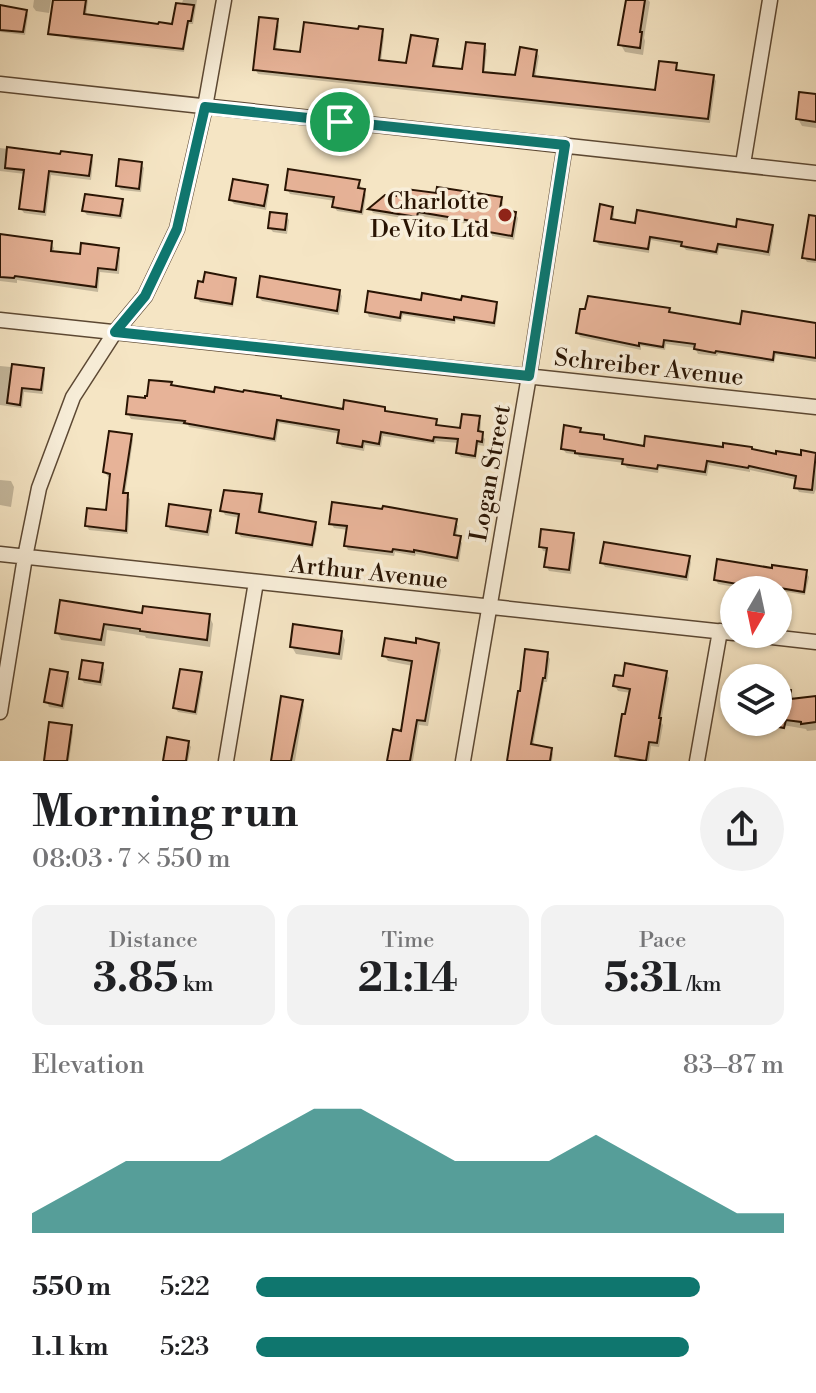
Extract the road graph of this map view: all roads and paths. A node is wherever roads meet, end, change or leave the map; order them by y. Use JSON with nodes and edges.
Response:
{"nodes":[{"id":1,"x":224,"y":0,"type":"edge"},
{"id":2,"x":770,"y":0,"type":"edge"},
{"id":3,"x":0,"y":84,"type":"edge"},
{"id":4,"x":205,"y":107,"type":"junction"},
{"id":5,"x":565,"y":145,"type":"junction"},
{"id":6,"x":743,"y":164,"type":"junction"},
{"id":7,"x":816,"y":173,"type":"edge"},
{"id":8,"x":0,"y":320,"type":"edge"},
{"id":9,"x":115,"y":332,"type":"junction"},
{"id":10,"x":529,"y":376,"type":"junction"},
{"id":11,"x":816,"y":407,"type":"edge"},
{"id":12,"x":0,"y":554,"type":"edge"},
{"id":13,"x":25,"y":557,"type":"junction"},
{"id":14,"x":256,"y":582,"type":"junction"},
{"id":15,"x":489,"y":607,"type":"junction"},
{"id":16,"x":720,"y":631,"type":"edge"},
{"id":17,"x":792,"y":639,"type":"edge"},
{"id":18,"x":816,"y":642,"type":"edge"},
{"id":19,"x":723,"y":648,"type":"edge"},
{"id":20,"x":0,"y":712,"type":"edge"},
{"id":21,"x":226,"y":761,"type":"edge"},
{"id":22,"x":463,"y":761,"type":"edge"},
{"id":23,"x":697,"y":761,"type":"edge"}],
"edges":[{"from":1,"to":4,"type":"street"},
{"from":2,"to":6,"type":"street"},
{"from":3,"to":4,"type":"street"},
{"from":4,"to":5,"type":"street"},
{"from":4,"to":9,"type":"street"},
{"from":5,"to":6,"type":"street"},
{"from":5,"to":10,"type":"street","name":"Logan Street"},
{"from":6,"to":7,"type":"street"},
{"from":8,"to":9,"type":"street","name":"Schreiber Avenue"},
{"from":9,"to":10,"type":"street","name":"Schreiber Avenue"},
{"from":9,"to":13,"type":"street"},
{"from":10,"to":11,"type":"street","name":"Schreiber Avenue"},
{"from":10,"to":15,"type":"street","name":"Logan Street"},
{"from":12,"to":13,"type":"street","name":"Arthur Avenue"},
{"from":13,"to":14,"type":"street","name":"Arthur Avenue"},
{"from":13,"to":20,"type":"street"},
{"from":14,"to":15,"type":"street","name":"Arthur Avenue"},
{"from":14,"to":21,"type":"street"},
{"from":15,"to":16,"type":"street","name":"Arthur Avenue"},
{"from":15,"to":22,"type":"street","name":"Logan Street"},
{"from":17,"to":18,"type":"street"},
{"from":19,"to":23,"type":"street"}]}
